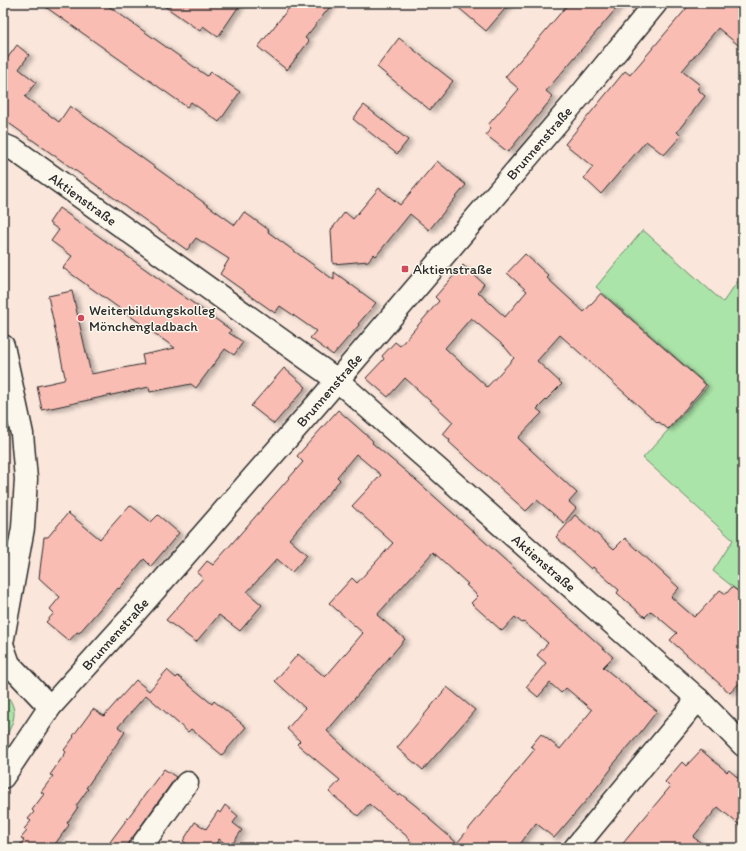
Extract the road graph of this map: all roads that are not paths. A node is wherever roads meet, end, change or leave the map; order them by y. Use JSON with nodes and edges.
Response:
{"nodes":[{"id":1,"x":656,"y":3,"type":"edge"},
{"id":2,"x":3,"y":145,"type":"edge"},
{"id":3,"x":3,"y":346,"type":"edge"},
{"id":4,"x":337,"y":380,"type":"junction"},
{"id":5,"x":3,"y":638,"type":"edge"},
{"id":6,"x":3,"y":647,"type":"edge"},
{"id":7,"x":698,"y":699,"type":"junction"},
{"id":8,"x":50,"y":707,"type":"junction"},
{"id":9,"x":743,"y":745,"type":"edge"},
{"id":10,"x":3,"y":777,"type":"edge"},
{"id":11,"x":186,"y":783,"type":"dead end"},
{"id":12,"x":140,"y":848,"type":"edge"},
{"id":13,"x":575,"y":848,"type":"edge"}],
"edges":[{"from":1,"to":4,"type":"street","name":"Brunnenstraße"},
{"from":2,"to":4,"type":"street","name":"Aktienstraße"},
{"from":3,"to":5,"type":"street"},
{"from":4,"to":7,"type":"street","name":"Aktienstraße"},
{"from":4,"to":8,"type":"street","name":"Brunnenstraße"},
{"from":6,"to":8,"type":"street"},
{"from":7,"to":9,"type":"street","name":"Aktienstraße"},
{"from":7,"to":13,"type":"street"},
{"from":8,"to":10,"type":"street","name":"Brunnenstraße"},
{"from":11,"to":12,"type":"street"}]}
